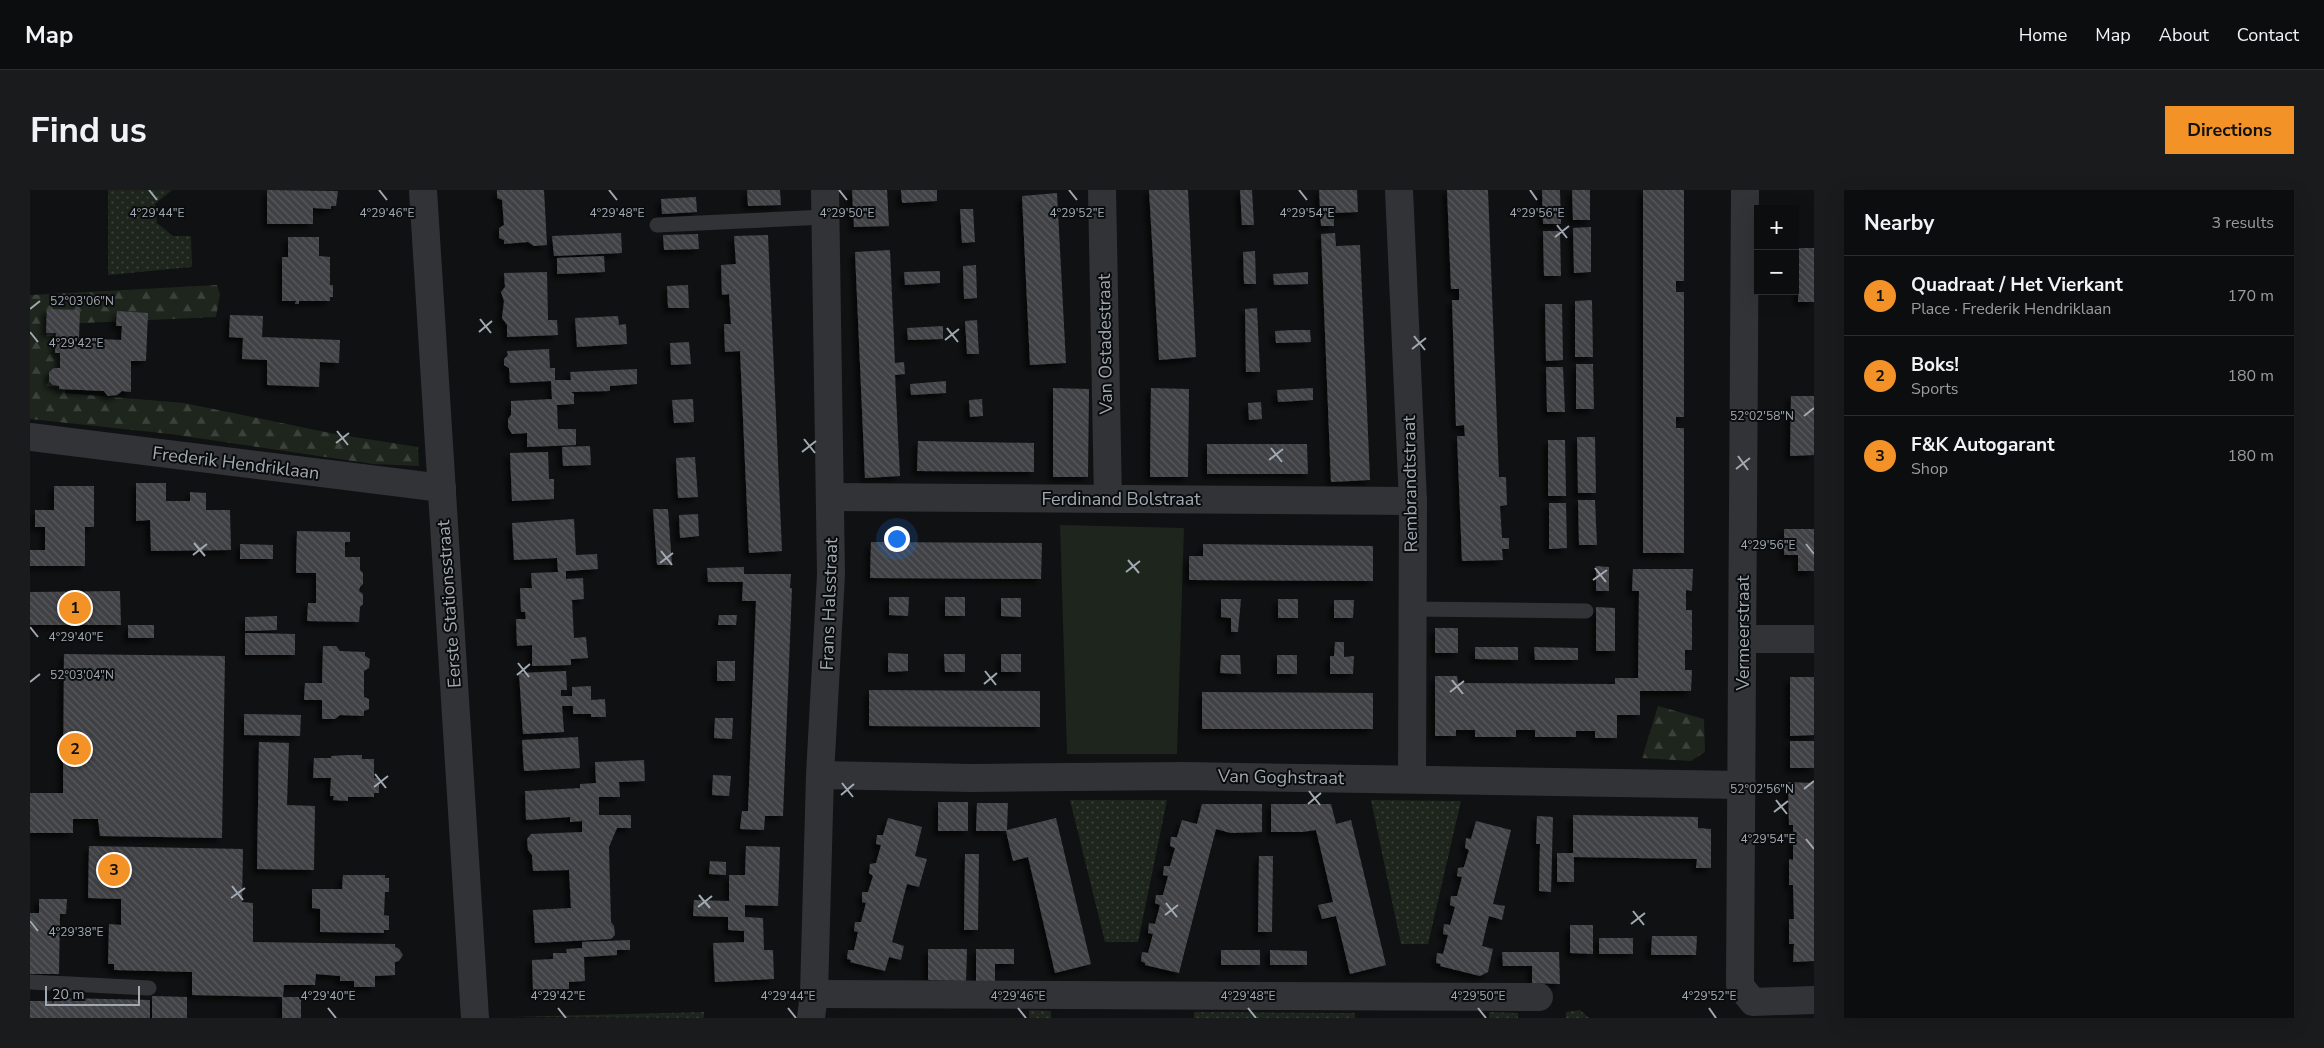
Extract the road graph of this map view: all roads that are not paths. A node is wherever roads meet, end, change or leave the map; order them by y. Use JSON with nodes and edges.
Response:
{"nodes":[{"id":1,"x":423,"y":190,"type":"edge"},
{"id":2,"x":1102,"y":190,"type":"edge"},
{"id":3,"x":1399,"y":190,"type":"edge"},
{"id":4,"x":1745,"y":190,"type":"edge"},
{"id":5,"x":825,"y":203,"type":"edge"},
{"id":6,"x":657,"y":225,"type":"dead end"},
{"id":7,"x":30,"y":437,"type":"edge"},
{"id":8,"x":442,"y":488,"type":"junction"},
{"id":9,"x":830,"y":497,"type":"junction"},
{"id":10,"x":1108,"y":499,"type":"junction"},
{"id":11,"x":1412,"y":501,"type":"junction"},
{"id":12,"x":1412,"y":609,"type":"junction"},
{"id":13,"x":1586,"y":611,"type":"dead end"},
{"id":14,"x":1743,"y":639,"type":"junction"},
{"id":15,"x":1814,"y":639,"type":"edge"},
{"id":16,"x":820,"y":775,"type":"junction"},
{"id":17,"x":1412,"y":779,"type":"junction"},
{"id":18,"x":1742,"y":785,"type":"junction"},
{"id":19,"x":30,"y":982,"type":"edge"},
{"id":20,"x":149,"y":988,"type":"dead end"},
{"id":21,"x":1539,"y":997,"type":"dead end"},
{"id":22,"x":1814,"y":1000,"type":"edge"},
{"id":23,"x":812,"y":1006,"type":"edge"},
{"id":24,"x":475,"y":1018,"type":"edge"}],
"edges":[{"from":1,"to":8,"type":"street","name":"Eerste Stationsstraat"},
{"from":2,"to":10,"type":"street","name":"Van Ostadestraat"},
{"from":3,"to":11,"type":"street","name":"Rembrandtstraat"},
{"from":4,"to":14,"type":"street","name":"Vermeerstraat"},
{"from":5,"to":6,"type":"lane"},
{"from":5,"to":9,"type":"street","name":"Frans Halsstraat"},
{"from":7,"to":8,"type":"street","name":"Frederik Hendriklaan"},
{"from":8,"to":24,"type":"street","name":"Eerste Stationsstraat"},
{"from":9,"to":10,"type":"street","name":"Ferdinand Bolstraat"},
{"from":9,"to":16,"type":"street","name":"Frans Halsstraat"},
{"from":10,"to":11,"type":"street","name":"Ferdinand Bolstraat"},
{"from":11,"to":12,"type":"street","name":"Rembrandtstraat"},
{"from":12,"to":13,"type":"lane"},
{"from":12,"to":17,"type":"street","name":"Rembrandtstraat"},
{"from":14,"to":15,"type":"street"},
{"from":14,"to":18,"type":"street","name":"Vermeerstraat"},
{"from":16,"to":17,"type":"street","name":"Van Goghstraat"},
{"from":16,"to":23,"type":"street","name":"Frans Halsstraat"},
{"from":17,"to":18,"type":"street","name":"Van Goghstraat"},
{"from":18,"to":22,"type":"street","name":"Vermeerstraat"},
{"from":19,"to":20,"type":"lane"},
{"from":21,"to":23,"type":"street"}]}
